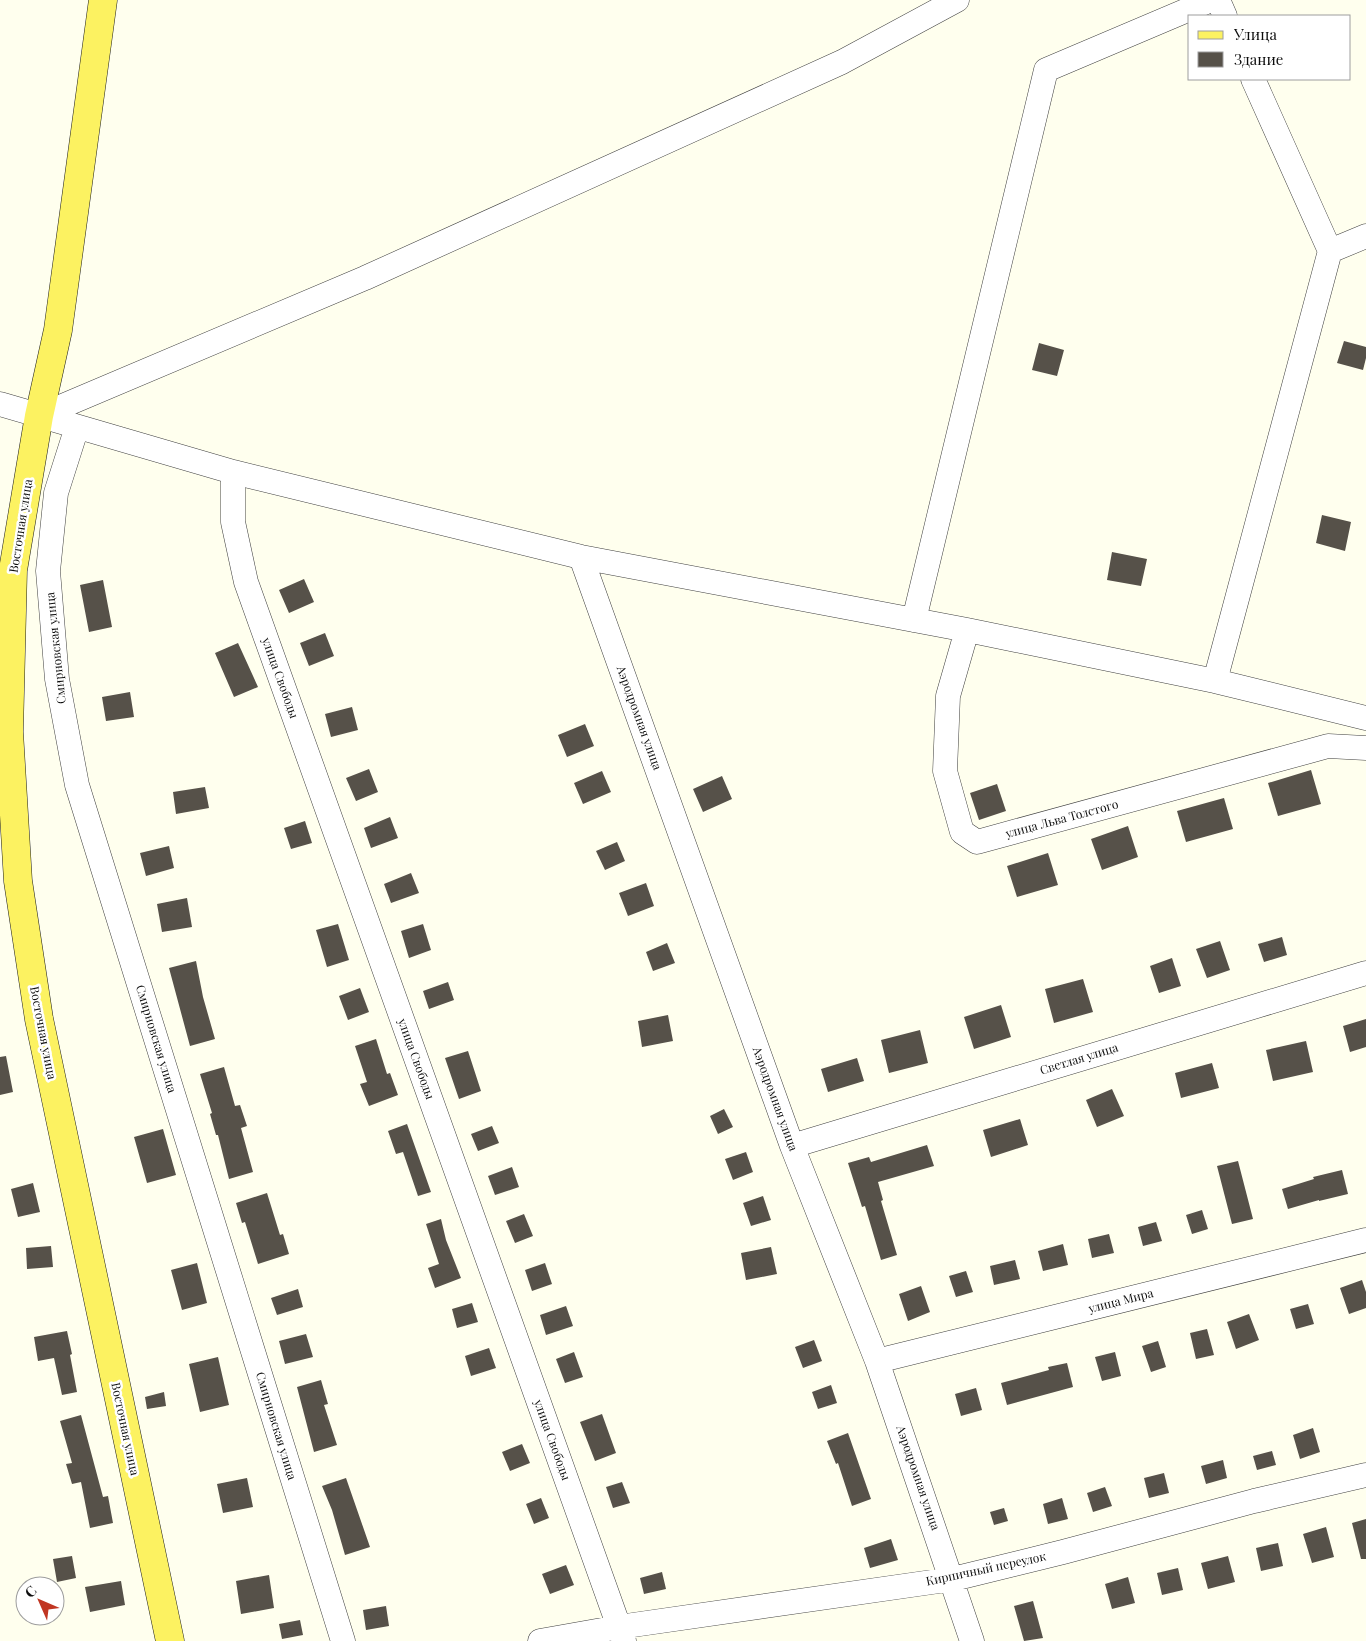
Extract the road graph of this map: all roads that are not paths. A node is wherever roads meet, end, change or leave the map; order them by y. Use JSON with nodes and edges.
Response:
{"nodes":[{"id":1,"x":103,"y":0,"type":"edge"},
{"id":2,"x":957,"y":0,"type":"edge"},
{"id":3,"x":1211,"y":0,"type":"edge"},
{"id":4,"x":1218,"y":0,"type":"edge"},
{"id":5,"x":1226,"y":15,"type":"edge"},
{"id":6,"x":1253,"y":80,"type":"edge"},
{"id":7,"x":1366,"y":236,"type":"edge"},
{"id":8,"x":1330,"y":251,"type":"junction"},
{"id":9,"x":0,"y":404,"type":"edge"},
{"id":10,"x":39,"y":416,"type":"junction"},
{"id":11,"x":77,"y":427,"type":"junction"},
{"id":12,"x":234,"y":472,"type":"junction"},
{"id":13,"x":581,"y":557,"type":"junction"},
{"id":14,"x":6,"y":570,"type":"edge"},
{"id":15,"x":914,"y":620,"type":"junction"},
{"id":16,"x":966,"y":630,"type":"junction"},
{"id":17,"x":1215,"y":681,"type":"junction"},
{"id":18,"x":1366,"y":718,"type":"edge"},
{"id":19,"x":1366,"y":748,"type":"edge"},
{"id":20,"x":1366,"y":973,"type":"edge"},
{"id":21,"x":792,"y":1146,"type":"junction"},
{"id":22,"x":1366,"y":1240,"type":"edge"},
{"id":23,"x":877,"y":1361,"type":"junction"},
{"id":24,"x":1366,"y":1475,"type":"edge"},
{"id":25,"x":952,"y":1579,"type":"junction"},
{"id":26,"x":621,"y":1634,"type":"edge"},
{"id":27,"x":170,"y":1641,"type":"edge"},
{"id":28,"x":343,"y":1641,"type":"edge"},
{"id":29,"x":540,"y":1641,"type":"edge"},
{"id":30,"x":972,"y":1641,"type":"edge"}],
"edges":[{"from":1,"to":10,"type":"main road","name":"Восточная улица"},
{"from":2,"to":10,"type":"street"},
{"from":3,"to":15,"type":"street"},
{"from":4,"to":5,"type":"street"},
{"from":6,"to":8,"type":"street"},
{"from":7,"to":8,"type":"street"},
{"from":8,"to":17,"type":"street"},
{"from":9,"to":10,"type":"street"},
{"from":10,"to":11,"type":"street"},
{"from":10,"to":14,"type":"main road","name":"Восточная улица"},
{"from":11,"to":12,"type":"street"},
{"from":11,"to":28,"type":"street","name":"Смирновская улица"},
{"from":12,"to":13,"type":"street"},
{"from":12,"to":26,"type":"street","name":"улица Свободы"},
{"from":13,"to":15,"type":"street"},
{"from":13,"to":21,"type":"street","name":"Аэродромная улица"},
{"from":14,"to":27,"type":"main road","name":"Восточная улица"},
{"from":15,"to":16,"type":"street"},
{"from":16,"to":17,"type":"street"},
{"from":16,"to":19,"type":"street","name":"улица Льва Толстого"},
{"from":17,"to":18,"type":"street"},
{"from":20,"to":21,"type":"street","name":"Светлая улица"},
{"from":21,"to":23,"type":"street","name":"Аэродромная улица"},
{"from":22,"to":23,"type":"street","name":"улица Мира"},
{"from":23,"to":25,"type":"street","name":"Аэродромная улица"},
{"from":24,"to":25,"type":"street","name":"Кирпичный переулок"},
{"from":25,"to":26,"type":"street","name":"Кирпичный переулок"},
{"from":25,"to":30,"type":"street","name":"Аэродромная улица"},
{"from":26,"to":29,"type":"street","name":"Кирпичный переулок"}]}
